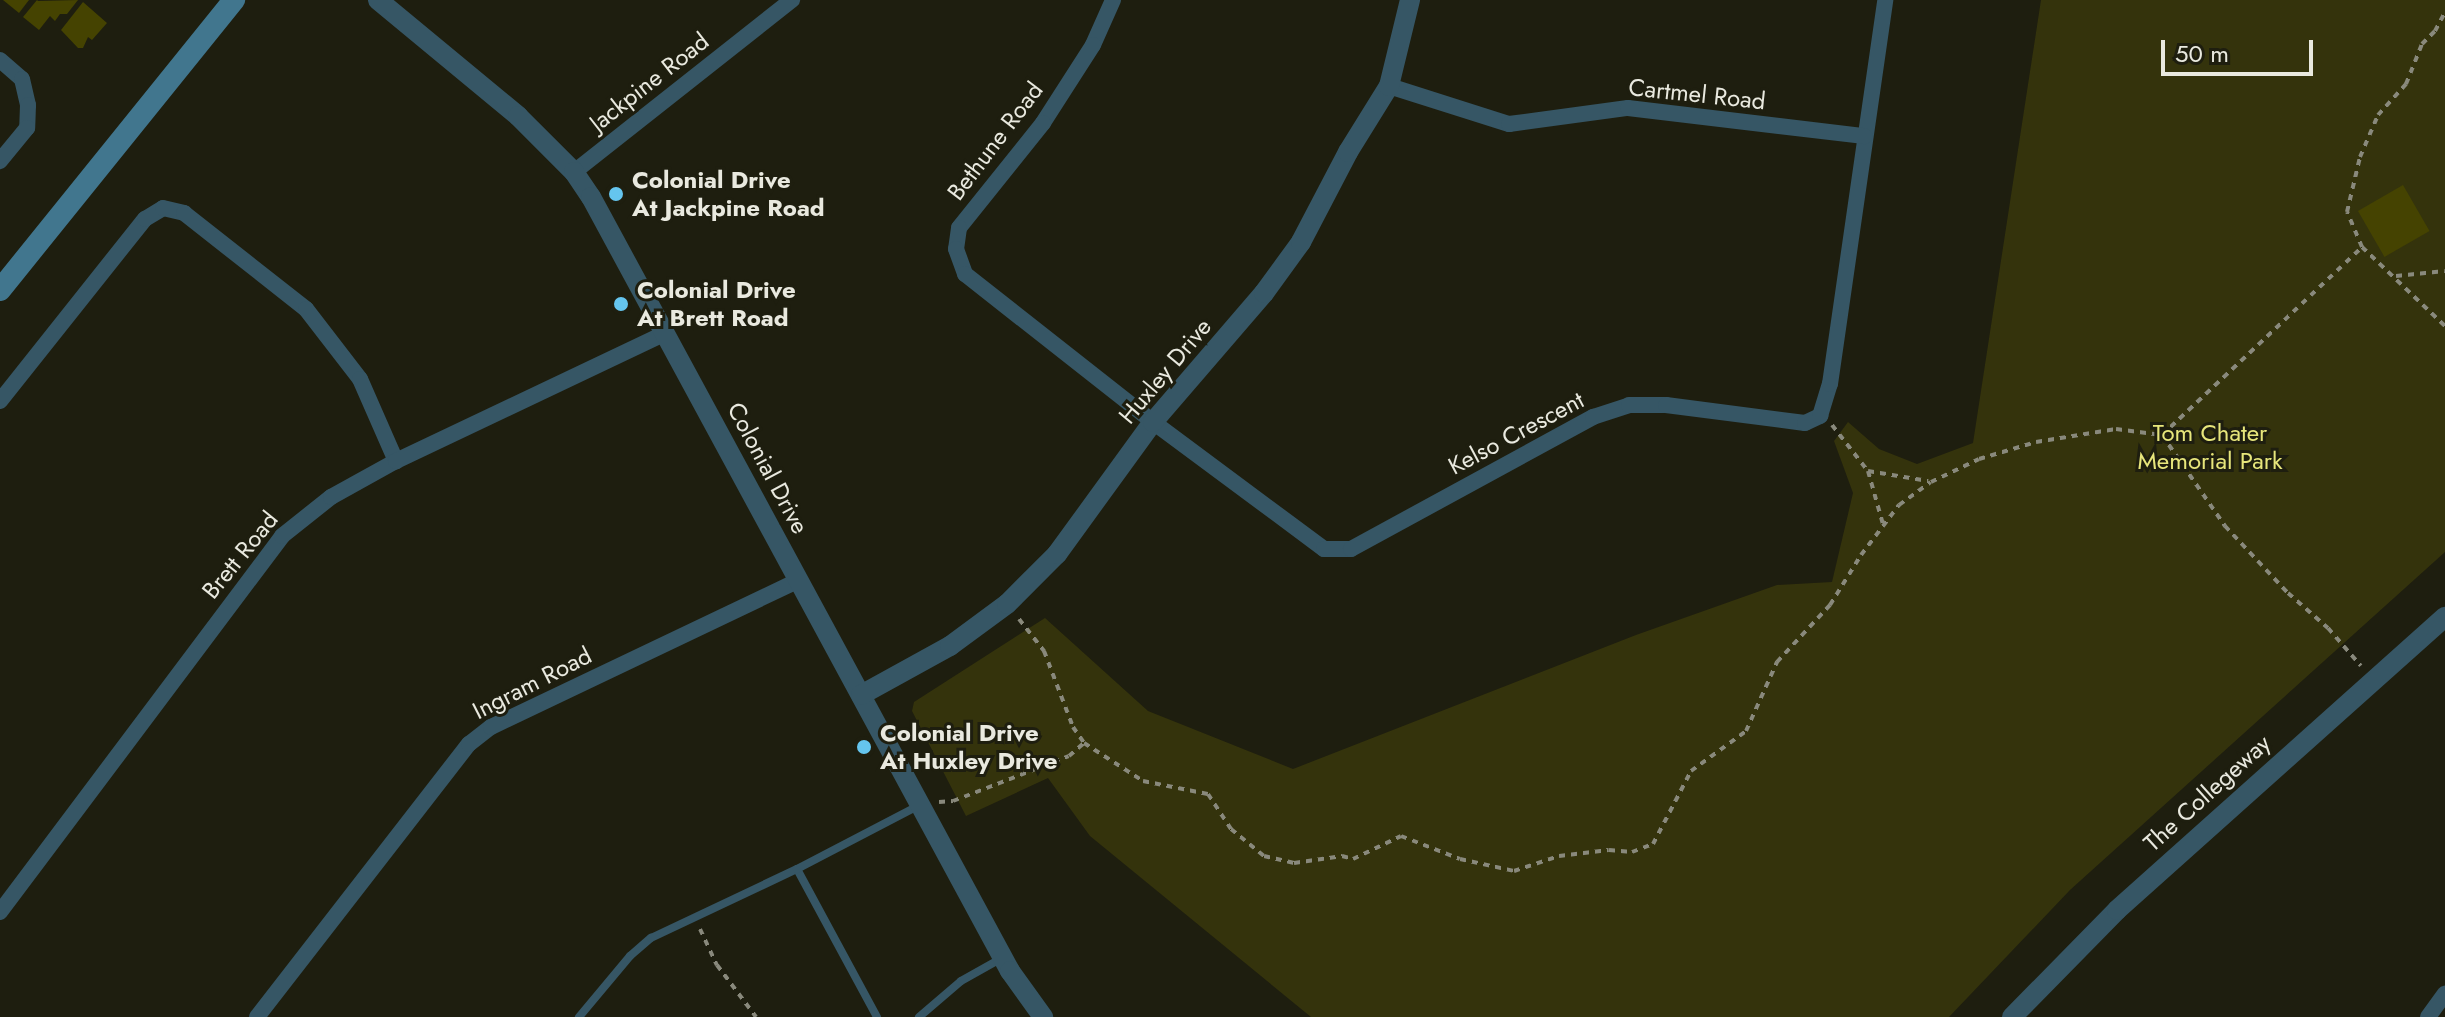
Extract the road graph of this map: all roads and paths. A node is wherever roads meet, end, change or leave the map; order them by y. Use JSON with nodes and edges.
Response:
{"nodes":[{"id":1,"x":234,"y":0,"type":"edge"},
{"id":2,"x":378,"y":0,"type":"edge"},
{"id":3,"x":792,"y":0,"type":"edge"},
{"id":4,"x":1113,"y":0,"type":"edge"},
{"id":5,"x":1410,"y":0,"type":"edge"},
{"id":6,"x":1885,"y":0,"type":"edge"},
{"id":7,"x":2445,"y":12,"type":"edge"},
{"id":8,"x":0,"y":60,"type":"edge"},
{"id":9,"x":1389,"y":86,"type":"junction"},
{"id":10,"x":1864,"y":136,"type":"junction"},
{"id":11,"x":0,"y":161,"type":"edge"},
{"id":12,"x":574,"y":172,"type":"junction"},
{"id":13,"x":2362,"y":247,"type":"junction"},
{"id":14,"x":2445,"y":271,"type":"edge"},
{"id":15,"x":2395,"y":276,"type":"junction"},
{"id":16,"x":0,"y":290,"type":"edge"},
{"id":17,"x":2445,"y":326,"type":"edge"},
{"id":18,"x":666,"y":333,"type":"junction"},
{"id":19,"x":0,"y":401,"type":"edge"},
{"id":20,"x":1820,"y":416,"type":"junction"},
{"id":21,"x":1153,"y":422,"type":"junction"},
{"id":22,"x":2162,"y":435,"type":"junction"},
{"id":23,"x":396,"y":461,"type":"junction"},
{"id":24,"x":1868,"y":471,"type":"junction"},
{"id":25,"x":1931,"y":482,"type":"junction"},
{"id":26,"x":1884,"y":528,"type":"junction"},
{"id":27,"x":799,"y":580,"type":"junction"},
{"id":28,"x":1007,"y":604,"type":"junction"},
{"id":29,"x":2445,"y":617,"type":"edge"},
{"id":30,"x":2372,"y":679,"type":"junction"},
{"id":31,"x":861,"y":695,"type":"junction"},
{"id":32,"x":1084,"y":743,"type":"junction"},
{"id":33,"x":920,"y":805,"type":"junction"},
{"id":34,"x":797,"y":869,"type":"junction"},
{"id":35,"x":0,"y":912,"type":"edge"},
{"id":36,"x":694,"y":916,"type":"junction"},
{"id":37,"x":1002,"y":957,"type":"junction"},
{"id":38,"x":2445,"y":994,"type":"edge"},
{"id":39,"x":257,"y":1017,"type":"edge"},
{"id":40,"x":579,"y":1017,"type":"edge"},
{"id":41,"x":756,"y":1017,"type":"edge"},
{"id":42,"x":877,"y":1017,"type":"edge"},
{"id":43,"x":919,"y":1017,"type":"edge"},
{"id":44,"x":1043,"y":1017,"type":"edge"},
{"id":45,"x":2012,"y":1017,"type":"edge"},
{"id":46,"x":2428,"y":1017,"type":"edge"}],
"edges":[{"from":1,"to":16,"type":"main road"},
{"from":2,"to":12,"type":"street","name":"Colonial Drive"},
{"from":3,"to":12,"type":"street","name":"Jackpine Road"},
{"from":4,"to":21,"type":"street","name":"Bethune Road"},
{"from":5,"to":9,"type":"street","name":"Huxley Drive"},
{"from":6,"to":10,"type":"street"},
{"from":7,"to":13,"type":"path"},
{"from":8,"to":11,"type":"street"},
{"from":9,"to":10,"type":"street","name":"Cartmel Road"},
{"from":9,"to":21,"type":"street","name":"Huxley Drive"},
{"from":10,"to":20,"type":"street"},
{"from":12,"to":18,"type":"street","name":"Colonial Drive"},
{"from":13,"to":15,"type":"path"},
{"from":13,"to":22,"type":"path"},
{"from":14,"to":15,"type":"path"},
{"from":15,"to":17,"type":"path"},
{"from":18,"to":23,"type":"street","name":"Brett Road"},
{"from":18,"to":27,"type":"street","name":"Colonial Drive"},
{"from":19,"to":23,"type":"street"},
{"from":20,"to":21,"type":"street","name":"Kelso Crescent"},
{"from":20,"to":24,"type":"path"},
{"from":21,"to":28,"type":"street","name":"Huxley Drive"},
{"from":22,"to":25,"type":"path"},
{"from":22,"to":30,"type":"path"},
{"from":23,"to":35,"type":"street","name":"Brett Road"},
{"from":24,"to":25,"type":"path"},
{"from":24,"to":26,"type":"path"},
{"from":25,"to":26,"type":"path"},
{"from":26,"to":32,"type":"path"},
{"from":27,"to":31,"type":"street","name":"Colonial Drive"},
{"from":27,"to":39,"type":"street","name":"Ingram Road"},
{"from":28,"to":31,"type":"street","name":"Huxley Drive"},
{"from":28,"to":32,"type":"path"},
{"from":29,"to":30,"type":"street","name":"The Collegeway"},
{"from":30,"to":45,"type":"street","name":"The Collegeway"},
{"from":31,"to":33,"type":"street","name":"Colonial Drive"},
{"from":32,"to":33,"type":"path"},
{"from":33,"to":34,"type":"lane"},
{"from":33,"to":37,"type":"street","name":"Colonial Drive"},
{"from":34,"to":36,"type":"lane"},
{"from":34,"to":42,"type":"lane"},
{"from":36,"to":40,"type":"lane"},
{"from":36,"to":41,"type":"path"},
{"from":37,"to":43,"type":"lane"},
{"from":37,"to":44,"type":"street","name":"Colonial Drive"},
{"from":38,"to":46,"type":"street"}]}
